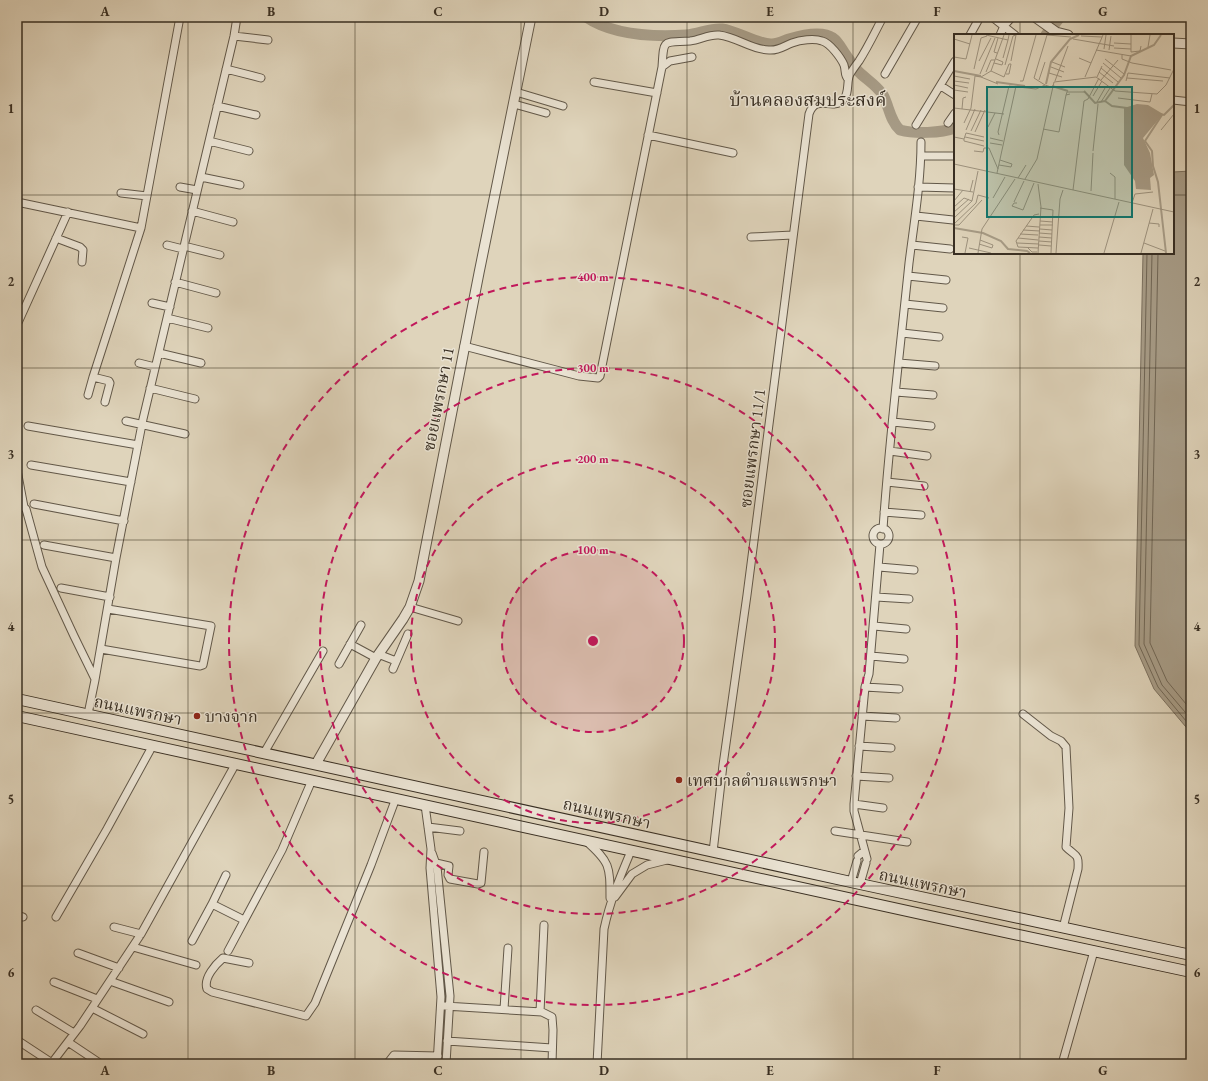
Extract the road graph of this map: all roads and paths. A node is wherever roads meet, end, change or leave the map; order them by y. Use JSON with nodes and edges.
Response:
{"nodes":[{"id":1,"x":180,"y":17,"type":"edge"},
{"id":2,"x":237,"y":17,"type":"edge"},
{"id":3,"x":532,"y":17,"type":"edge"},
{"id":4,"x":883,"y":17,"type":"edge"},
{"id":5,"x":918,"y":17,"type":"edge"},
{"id":6,"x":980,"y":17,"type":"edge"},
{"id":7,"x":992,"y":17,"type":"edge"},
{"id":8,"x":1012,"y":17,"type":"edge"},
{"id":9,"x":1039,"y":20,"type":"edge"},
{"id":10,"x":1004,"y":26,"type":"junction"},
{"id":11,"x":971,"y":34,"type":"edge"},
{"id":12,"x":1000,"y":34,"type":"edge"},
{"id":13,"x":1014,"y":34,"type":"edge"},
{"id":14,"x":1064,"y":34,"type":"edge"},
{"id":15,"x":234,"y":36,"type":"junction"},
{"id":16,"x":268,"y":40,"type":"dead end"},
{"id":17,"x":1174,"y":43,"type":"edge"},
{"id":18,"x":1191,"y":44,"type":"edge"},
{"id":19,"x":692,"y":57,"type":"dead end"},
{"id":20,"x":954,"y":63,"type":"edge"},
{"id":21,"x":662,"y":67,"type":"junction"},
{"id":22,"x":226,"y":69,"type":"junction"},
{"id":23,"x":885,"y":74,"type":"dead end"},
{"id":24,"x":849,"y":77,"type":"junction"},
{"id":25,"x":261,"y":78,"type":"dead end"},
{"id":26,"x":594,"y":82,"type":"dead end"},
{"id":27,"x":941,"y":86,"type":"junction"},
{"id":28,"x":516,"y":92,"type":"junction"},
{"id":29,"x":657,"y":93,"type":"junction"},
{"id":30,"x":954,"y":94,"type":"edge"},
{"id":31,"x":1174,"y":100,"type":"edge"},
{"id":32,"x":1191,"y":102,"type":"edge"},
{"id":33,"x":514,"y":104,"type":"junction"},
{"id":34,"x":218,"y":106,"type":"junction"},
{"id":35,"x":563,"y":106,"type":"dead end"},
{"id":36,"x":546,"y":112,"type":"dead end"},
{"id":37,"x":954,"y":114,"type":"edge"},
{"id":38,"x":256,"y":115,"type":"dead end"},
{"id":39,"x":948,"y":123,"type":"dead end"},
{"id":40,"x":916,"y":125,"type":"dead end"},
{"id":41,"x":648,"y":135,"type":"junction"},
{"id":42,"x":209,"y":141,"type":"junction"},
{"id":43,"x":921,"y":142,"type":"dead end"},
{"id":44,"x":249,"y":151,"type":"dead end"},
{"id":45,"x":733,"y":153,"type":"dead end"},
{"id":46,"x":921,"y":156,"type":"junction"},
{"id":47,"x":954,"y":156,"type":"edge"},
{"id":48,"x":200,"y":177,"type":"junction"},
{"id":49,"x":240,"y":185,"type":"dead end"},
{"id":50,"x":180,"y":187,"type":"dead end"},
{"id":51,"x":918,"y":187,"type":"junction"},
{"id":52,"x":954,"y":188,"type":"edge"},
{"id":53,"x":197,"y":190,"type":"junction"},
{"id":54,"x":121,"y":192,"type":"dead end"},
{"id":55,"x":147,"y":196,"type":"junction"},
{"id":56,"x":17,"y":202,"type":"edge"},
{"id":57,"x":192,"y":211,"type":"junction"},
{"id":58,"x":68,"y":212,"type":"junction"},
{"id":59,"x":916,"y":216,"type":"junction"},
{"id":60,"x":953,"y":220,"type":"dead end"},
{"id":61,"x":233,"y":222,"type":"dead end"},
{"id":62,"x":141,"y":228,"type":"junction"},
{"id":63,"x":793,"y":235,"type":"junction"},
{"id":64,"x":751,"y":237,"type":"dead end"},
{"id":65,"x":56,"y":238,"type":"junction"},
{"id":66,"x":167,"y":245,"type":"dead end"},
{"id":67,"x":912,"y":245,"type":"junction"},
{"id":68,"x":184,"y":248,"type":"junction"},
{"id":69,"x":950,"y":249,"type":"dead end"},
{"id":70,"x":220,"y":255,"type":"dead end"},
{"id":71,"x":82,"y":262,"type":"dead end"},
{"id":72,"x":908,"y":276,"type":"junction"},
{"id":73,"x":946,"y":280,"type":"dead end"},
{"id":74,"x":176,"y":282,"type":"junction"},
{"id":75,"x":216,"y":293,"type":"dead end"},
{"id":76,"x":152,"y":303,"type":"dead end"},
{"id":77,"x":905,"y":304,"type":"junction"},
{"id":78,"x":170,"y":307,"type":"junction"},
{"id":79,"x":942,"y":308,"type":"dead end"},
{"id":80,"x":167,"y":318,"type":"junction"},
{"id":81,"x":17,"y":325,"type":"edge"},
{"id":82,"x":208,"y":328,"type":"dead end"},
{"id":83,"x":902,"y":332,"type":"junction"},
{"id":84,"x":939,"y":337,"type":"dead end"},
{"id":85,"x":464,"y":346,"type":"junction"},
{"id":86,"x":158,"y":353,"type":"junction"},
{"id":87,"x":139,"y":363,"type":"dead end"},
{"id":88,"x":201,"y":363,"type":"dead end"},
{"id":89,"x":899,"y":363,"type":"junction"},
{"id":90,"x":935,"y":366,"type":"dead end"},
{"id":91,"x":155,"y":367,"type":"junction"},
{"id":92,"x":93,"y":377,"type":"junction"},
{"id":93,"x":150,"y":388,"type":"junction"},
{"id":94,"x":896,"y":392,"type":"junction"},
{"id":95,"x":933,"y":395,"type":"dead end"},
{"id":96,"x":88,"y":396,"type":"dead end"},
{"id":97,"x":195,"y":399,"type":"dead end"},
{"id":98,"x":105,"y":402,"type":"dead end"},
{"id":99,"x":126,"y":421,"type":"dead end"},
{"id":100,"x":893,"y":422,"type":"junction"},
{"id":101,"x":142,"y":424,"type":"junction"},
{"id":102,"x":28,"y":426,"type":"dead end"},
{"id":103,"x":931,"y":426,"type":"dead end"},
{"id":104,"x":185,"y":434,"type":"dead end"},
{"id":105,"x":138,"y":446,"type":"junction"},
{"id":106,"x":890,"y":451,"type":"junction"},
{"id":107,"x":927,"y":456,"type":"dead end"},
{"id":108,"x":31,"y":465,"type":"dead end"},
{"id":109,"x":17,"y":470,"type":"edge"},
{"id":110,"x":131,"y":482,"type":"junction"},
{"id":111,"x":887,"y":482,"type":"junction"},
{"id":112,"x":924,"y":486,"type":"dead end"},
{"id":113,"x":19,"y":492,"type":"edge"},
{"id":114,"x":34,"y":504,"type":"dead end"},
{"id":115,"x":21,"y":507,"type":"edge"},
{"id":116,"x":884,"y":512,"type":"junction"},
{"id":117,"x":921,"y":515,"type":"dead end"},
{"id":118,"x":124,"y":521,"type":"junction"},
{"id":119,"x":883,"y":529,"type":"junction"},
{"id":120,"x":880,"y":544,"type":"junction"},
{"id":121,"x":44,"y":545,"type":"dead end"},
{"id":122,"x":116,"y":558,"type":"junction"},
{"id":123,"x":879,"y":567,"type":"junction"},
{"id":124,"x":914,"y":570,"type":"dead end"},
{"id":125,"x":61,"y":588,"type":"dead end"},
{"id":126,"x":110,"y":597,"type":"junction"},
{"id":127,"x":876,"y":597,"type":"junction"},
{"id":128,"x":909,"y":599,"type":"dead end"},
{"id":129,"x":410,"y":607,"type":"junction"},
{"id":130,"x":108,"y":609,"type":"junction"},
{"id":131,"x":458,"y":620,"type":"dead end"},
{"id":132,"x":361,"y":625,"type":"dead end"},
{"id":133,"x":874,"y":626,"type":"junction"},
{"id":134,"x":906,"y":629,"type":"dead end"},
{"id":135,"x":408,"y":634,"type":"dead end"},
{"id":136,"x":350,"y":644,"type":"junction"},
{"id":137,"x":101,"y":649,"type":"junction"},
{"id":138,"x":323,"y":651,"type":"dead end"},
{"id":139,"x":377,"y":656,"type":"junction"},
{"id":140,"x":871,"y":656,"type":"junction"},
{"id":141,"x":904,"y":659,"type":"dead end"},
{"id":142,"x":396,"y":661,"type":"junction"},
{"id":143,"x":339,"y":664,"type":"dead end"},
{"id":144,"x":393,"y":669,"type":"dead end"},
{"id":145,"x":95,"y":680,"type":"junction"},
{"id":146,"x":865,"y":687,"type":"junction"},
{"id":147,"x":900,"y":689,"type":"dead end"},
{"id":148,"x":17,"y":699,"type":"edge"},
{"id":149,"x":88,"y":714,"type":"junction"},
{"id":150,"x":1023,"y":714,"type":"dead end"},
{"id":151,"x":17,"y":716,"type":"edge"},
{"id":152,"x":862,"y":716,"type":"junction"},
{"id":153,"x":896,"y":718,"type":"dead end"},
{"id":154,"x":153,"y":745,"type":"junction"},
{"id":155,"x":859,"y":746,"type":"junction"},
{"id":156,"x":891,"y":748,"type":"dead end"},
{"id":157,"x":264,"y":753,"type":"junction"},
{"id":158,"x":236,"y":763,"type":"junction"},
{"id":159,"x":316,"y":764,"type":"junction"},
{"id":160,"x":856,"y":776,"type":"junction"},
{"id":161,"x":889,"y":778,"type":"dead end"},
{"id":162,"x":312,"y":780,"type":"junction"},
{"id":163,"x":396,"y":798,"type":"junction"},
{"id":164,"x":854,"y":804,"type":"junction"},
{"id":165,"x":425,"y":805,"type":"junction"},
{"id":166,"x":883,"y":808,"type":"dead end"},
{"id":167,"x":428,"y":827,"type":"junction"},
{"id":168,"x":460,"y":830,"type":"dead end"},
{"id":169,"x":835,"y":830,"type":"dead end"},
{"id":170,"x":861,"y":836,"type":"junction"},
{"id":171,"x":586,"y":841,"type":"junction"},
{"id":172,"x":907,"y":842,"type":"dead end"},
{"id":173,"x":431,"y":849,"type":"junction"},
{"id":174,"x":630,"y":851,"type":"junction"},
{"id":175,"x":864,"y":851,"type":"junction"},
{"id":176,"x":484,"y":852,"type":"dead end"},
{"id":177,"x":713,"y":852,"type":"junction"},
{"id":178,"x":669,"y":860,"type":"junction"},
{"id":179,"x":436,"y":864,"type":"junction"},
{"id":180,"x":226,"y":875,"type":"dead end"},
{"id":181,"x":856,"y":883,"type":"junction"},
{"id":182,"x":212,"y":904,"type":"junction"},
{"id":183,"x":610,"y":904,"type":"junction"},
{"id":184,"x":988,"y":912,"type":"junction"},
{"id":185,"x":56,"y":917,"type":"dead end"},
{"id":186,"x":244,"y":920,"type":"junction"},
{"id":187,"x":544,"y":925,"type":"dead end"},
{"id":188,"x":114,"y":927,"type":"dead end"},
{"id":189,"x":985,"y":928,"type":"junction"},
{"id":190,"x":1063,"y":928,"type":"junction"},
{"id":191,"x":141,"y":934,"type":"junction"},
{"id":192,"x":444,"y":938,"type":"junction"},
{"id":193,"x":436,"y":939,"type":"junction"},
{"id":194,"x":192,"y":941,"type":"dead end"},
{"id":195,"x":133,"y":947,"type":"junction"},
{"id":196,"x":508,"y":948,"type":"dead end"},
{"id":197,"x":228,"y":951,"type":"dead end"},
{"id":198,"x":1094,"y":951,"type":"junction"},
{"id":199,"x":78,"y":953,"type":"dead end"},
{"id":200,"x":1191,"y":955,"type":"edge"},
{"id":201,"x":249,"y":963,"type":"dead end"},
{"id":202,"x":196,"y":965,"type":"dead end"},
{"id":203,"x":119,"y":968,"type":"junction"},
{"id":204,"x":1191,"y":972,"type":"edge"},
{"id":205,"x":110,"y":981,"type":"junction"},
{"id":206,"x":54,"y":982,"type":"dead end"},
{"id":207,"x":97,"y":999,"type":"junction"},
{"id":208,"x":170,"y":1002,"type":"dead end"},
{"id":209,"x":440,"y":1006,"type":"junction"},
{"id":210,"x":449,"y":1006,"type":"junction"},
{"id":211,"x":92,"y":1008,"type":"junction"},
{"id":212,"x":504,"y":1009,"type":"junction"},
{"id":213,"x":36,"y":1010,"type":"dead end"},
{"id":214,"x":540,"y":1012,"type":"junction"},
{"id":215,"x":74,"y":1033,"type":"junction"},
{"id":216,"x":143,"y":1034,"type":"dead end"},
{"id":217,"x":17,"y":1040,"type":"edge"},
{"id":218,"x":447,"y":1041,"type":"junction"},
{"id":219,"x":68,"y":1042,"type":"junction"},
{"id":220,"x":552,"y":1048,"type":"junction"},
{"id":221,"x":438,"y":1060,"type":"edge"},
{"id":222,"x":52,"y":1063,"type":"edge"},
{"id":223,"x":101,"y":1064,"type":"edge"},
{"id":224,"x":387,"y":1064,"type":"edge"},
{"id":225,"x":446,"y":1064,"type":"edge"},
{"id":226,"x":552,"y":1064,"type":"edge"},
{"id":227,"x":597,"y":1064,"type":"edge"},
{"id":228,"x":1062,"y":1064,"type":"edge"}],
"edges":[{"from":1,"to":55,"type":"street"},
{"from":2,"to":15,"type":"street"},
{"from":3,"to":28,"type":"street","name":"ซอยแพรกษา 11"},
{"from":4,"to":24,"type":"street"},
{"from":5,"to":23,"type":"street"},
{"from":6,"to":11,"type":"street"},
{"from":7,"to":10,"type":"street"},
{"from":8,"to":10,"type":"street"},
{"from":9,"to":14,"type":"street"},
{"from":10,"to":12,"type":"street"},
{"from":10,"to":13,"type":"street"},
{"from":15,"to":16,"type":"street"},
{"from":15,"to":22,"type":"street"},
{"from":17,"to":18,"type":"street"},
{"from":19,"to":21,"type":"street"},
{"from":20,"to":27,"type":"street"},
{"from":21,"to":24,"type":"street"},
{"from":21,"to":29,"type":"street"},
{"from":22,"to":25,"type":"street"},
{"from":22,"to":34,"type":"street"},
{"from":24,"to":63,"type":"street","name":"ซอยแพรกษา 11/1"},
{"from":26,"to":29,"type":"street"},
{"from":27,"to":30,"type":"street"},
{"from":27,"to":40,"type":"street"},
{"from":28,"to":33,"type":"street","name":"ซอยแพรกษา 11"},
{"from":28,"to":35,"type":"street"},
{"from":29,"to":41,"type":"street"},
{"from":31,"to":32,"type":"street"},
{"from":33,"to":36,"type":"street"},
{"from":33,"to":85,"type":"street","name":"ซอยแพรกษา 11"},
{"from":34,"to":38,"type":"street"},
{"from":34,"to":42,"type":"street"},
{"from":37,"to":39,"type":"street"},
{"from":41,"to":45,"type":"street"},
{"from":41,"to":85,"type":"street"},
{"from":42,"to":44,"type":"street"},
{"from":42,"to":48,"type":"street"},
{"from":43,"to":46,"type":"street"},
{"from":46,"to":47,"type":"street"},
{"from":46,"to":51,"type":"street"},
{"from":48,"to":49,"type":"street"},
{"from":48,"to":53,"type":"street"},
{"from":50,"to":53,"type":"street"},
{"from":51,"to":52,"type":"street"},
{"from":51,"to":59,"type":"street"},
{"from":53,"to":57,"type":"street"},
{"from":54,"to":55,"type":"street"},
{"from":55,"to":62,"type":"street"},
{"from":56,"to":58,"type":"street"},
{"from":57,"to":61,"type":"street"},
{"from":57,"to":68,"type":"street"},
{"from":58,"to":62,"type":"street"},
{"from":58,"to":65,"type":"street"},
{"from":59,"to":60,"type":"street"},
{"from":59,"to":67,"type":"street"},
{"from":62,"to":92,"type":"street"},
{"from":63,"to":64,"type":"street"},
{"from":63,"to":177,"type":"street","name":"ซอยแพรกษา 11/1"},
{"from":65,"to":71,"type":"street"},
{"from":65,"to":81,"type":"street"},
{"from":66,"to":68,"type":"street"},
{"from":67,"to":69,"type":"street"},
{"from":67,"to":72,"type":"street"},
{"from":68,"to":70,"type":"street"},
{"from":68,"to":74,"type":"street"},
{"from":72,"to":73,"type":"street"},
{"from":72,"to":77,"type":"street"},
{"from":74,"to":75,"type":"street"},
{"from":74,"to":78,"type":"street"},
{"from":76,"to":78,"type":"street"},
{"from":77,"to":79,"type":"street"},
{"from":77,"to":83,"type":"street"},
{"from":78,"to":80,"type":"street"},
{"from":80,"to":82,"type":"street"},
{"from":80,"to":86,"type":"street"},
{"from":83,"to":84,"type":"street"},
{"from":83,"to":89,"type":"street"},
{"from":85,"to":129,"type":"street","name":"ซอยแพรกษา 11"},
{"from":86,"to":88,"type":"street"},
{"from":86,"to":91,"type":"street"},
{"from":87,"to":91,"type":"street"},
{"from":89,"to":90,"type":"street"},
{"from":89,"to":94,"type":"street"},
{"from":91,"to":93,"type":"street"},
{"from":92,"to":96,"type":"street"},
{"from":92,"to":98,"type":"street"},
{"from":93,"to":97,"type":"street"},
{"from":93,"to":101,"type":"street"},
{"from":94,"to":95,"type":"street"},
{"from":94,"to":100,"type":"street"},
{"from":99,"to":101,"type":"street"},
{"from":100,"to":103,"type":"street"},
{"from":100,"to":106,"type":"street"},
{"from":101,"to":104,"type":"street"},
{"from":101,"to":105,"type":"street"},
{"from":102,"to":105,"type":"street"},
{"from":105,"to":110,"type":"street"},
{"from":106,"to":107,"type":"street"},
{"from":106,"to":111,"type":"street"},
{"from":108,"to":110,"type":"street"},
{"from":109,"to":113,"type":"street"},
{"from":110,"to":118,"type":"street"},
{"from":111,"to":112,"type":"street"},
{"from":111,"to":116,"type":"street"},
{"from":113,"to":115,"type":"street"},
{"from":114,"to":118,"type":"street"},
{"from":115,"to":145,"type":"street"},
{"from":116,"to":117,"type":"street"},
{"from":116,"to":119,"type":"street"},
{"from":118,"to":122,"type":"street"},
{"from":119,"to":120,"type":"street"},
{"from":119,"to":120,"type":"street"},
{"from":120,"to":123,"type":"street"},
{"from":121,"to":122,"type":"street"},
{"from":122,"to":126,"type":"street"},
{"from":123,"to":124,"type":"street"},
{"from":123,"to":127,"type":"street"},
{"from":125,"to":126,"type":"street"},
{"from":126,"to":130,"type":"street"},
{"from":127,"to":128,"type":"street"},
{"from":127,"to":133,"type":"street"},
{"from":129,"to":131,"type":"street"},
{"from":129,"to":139,"type":"street","name":"ซอยแพรกษา 11"},
{"from":130,"to":137,"type":"street"},
{"from":130,"to":137,"type":"street"},
{"from":132,"to":136,"type":"street"},
{"from":133,"to":134,"type":"street"},
{"from":133,"to":140,"type":"street"},
{"from":135,"to":142,"type":"street"},
{"from":136,"to":139,"type":"street"},
{"from":136,"to":143,"type":"street"},
{"from":137,"to":145,"type":"street"},
{"from":138,"to":157,"type":"street"},
{"from":139,"to":142,"type":"street"},
{"from":139,"to":159,"type":"street","name":"ซอยแพรกษา 11"},
{"from":140,"to":141,"type":"street"},
{"from":140,"to":146,"type":"street"},
{"from":142,"to":144,"type":"street"},
{"from":145,"to":149,"type":"street"},
{"from":146,"to":147,"type":"street"},
{"from":146,"to":152,"type":"street"},
{"from":148,"to":149,"type":"main road","name":"ถนนแพรกษา"},
{"from":149,"to":157,"type":"main road","name":"ถนนแพรกษา"},
{"from":150,"to":190,"type":"street"},
{"from":151,"to":154,"type":"main road","name":"ถนนแพรกษา"},
{"from":152,"to":153,"type":"street"},
{"from":152,"to":155,"type":"street"},
{"from":154,"to":158,"type":"main road","name":"ถนนแพรกษา"},
{"from":154,"to":185,"type":"street"},
{"from":155,"to":156,"type":"street"},
{"from":155,"to":160,"type":"street"},
{"from":157,"to":159,"type":"main road","name":"ถนนแพรกษา"},
{"from":158,"to":162,"type":"main road","name":"ถนนแพรกษา"},
{"from":158,"to":191,"type":"street"},
{"from":159,"to":177,"type":"main road","name":"ถนนแพรกษา"},
{"from":160,"to":161,"type":"street"},
{"from":160,"to":164,"type":"street"},
{"from":162,"to":163,"type":"main road","name":"ถนนแพรกษา"},
{"from":162,"to":186,"type":"street"},
{"from":163,"to":165,"type":"main road","name":"ถนนแพรกษา"},
{"from":163,"to":201,"type":"street"},
{"from":164,"to":166,"type":"street"},
{"from":164,"to":170,"type":"street"},
{"from":165,"to":167,"type":"street"},
{"from":165,"to":171,"type":"main road","name":"ถนนแพรกษา"},
{"from":167,"to":168,"type":"street"},
{"from":167,"to":173,"type":"street"},
{"from":169,"to":170,"type":"street"},
{"from":170,"to":172,"type":"street"},
{"from":170,"to":175,"type":"street"},
{"from":171,"to":174,"type":"main road","name":"ถนนแพรกษา"},
{"from":171,"to":183,"type":"street"},
{"from":173,"to":179,"type":"street"},
{"from":173,"to":193,"type":"street"},
{"from":174,"to":178,"type":"main road","name":"ถนนแพรกษา"},
{"from":174,"to":183,"type":"street"},
{"from":175,"to":181,"type":"street"},
{"from":175,"to":181,"type":"street"},
{"from":176,"to":179,"type":"street"},
{"from":177,"to":181,"type":"main road","name":"ถนนแพรกษา"},
{"from":178,"to":183,"type":"street"},
{"from":178,"to":189,"type":"main road","name":"ถนนแพรกษา"},
{"from":179,"to":192,"type":"street"},
{"from":180,"to":182,"type":"street"},
{"from":181,"to":184,"type":"main road","name":"ถนนแพรกษา"},
{"from":182,"to":186,"type":"street"},
{"from":182,"to":194,"type":"street"},
{"from":183,"to":227,"type":"street"},
{"from":184,"to":189,"type":"main road"},
{"from":184,"to":190,"type":"main road","name":"ถนนแพรกษา"},
{"from":186,"to":197,"type":"street"},
{"from":187,"to":214,"type":"street"},
{"from":188,"to":191,"type":"street"},
{"from":189,"to":198,"type":"main road","name":"ถนนแพรกษา"},
{"from":190,"to":200,"type":"main road","name":"ถนนแพรกษา"},
{"from":191,"to":195,"type":"street"},
{"from":192,"to":193,"type":"street"},
{"from":192,"to":210,"type":"street"},
{"from":193,"to":209,"type":"street"},
{"from":195,"to":202,"type":"street"},
{"from":195,"to":203,"type":"street"},
{"from":196,"to":212,"type":"street"},
{"from":198,"to":204,"type":"main road","name":"ถนนแพรกษา"},
{"from":198,"to":228,"type":"street"},
{"from":199,"to":203,"type":"street"},
{"from":203,"to":205,"type":"street"},
{"from":205,"to":207,"type":"street"},
{"from":205,"to":208,"type":"street"},
{"from":206,"to":207,"type":"street"},
{"from":207,"to":211,"type":"street"},
{"from":209,"to":210,"type":"street"},
{"from":209,"to":221,"type":"street"},
{"from":210,"to":212,"type":"street"},
{"from":210,"to":218,"type":"street"},
{"from":211,"to":215,"type":"street"},
{"from":211,"to":216,"type":"street"},
{"from":212,"to":214,"type":"street"},
{"from":213,"to":215,"type":"street"},
{"from":214,"to":220,"type":"street"},
{"from":215,"to":219,"type":"street"},
{"from":217,"to":222,"type":"street"},
{"from":218,"to":220,"type":"street"},
{"from":218,"to":225,"type":"street"},
{"from":219,"to":222,"type":"street"},
{"from":219,"to":223,"type":"street"},
{"from":220,"to":226,"type":"street"},
{"from":221,"to":224,"type":"street"}]}
